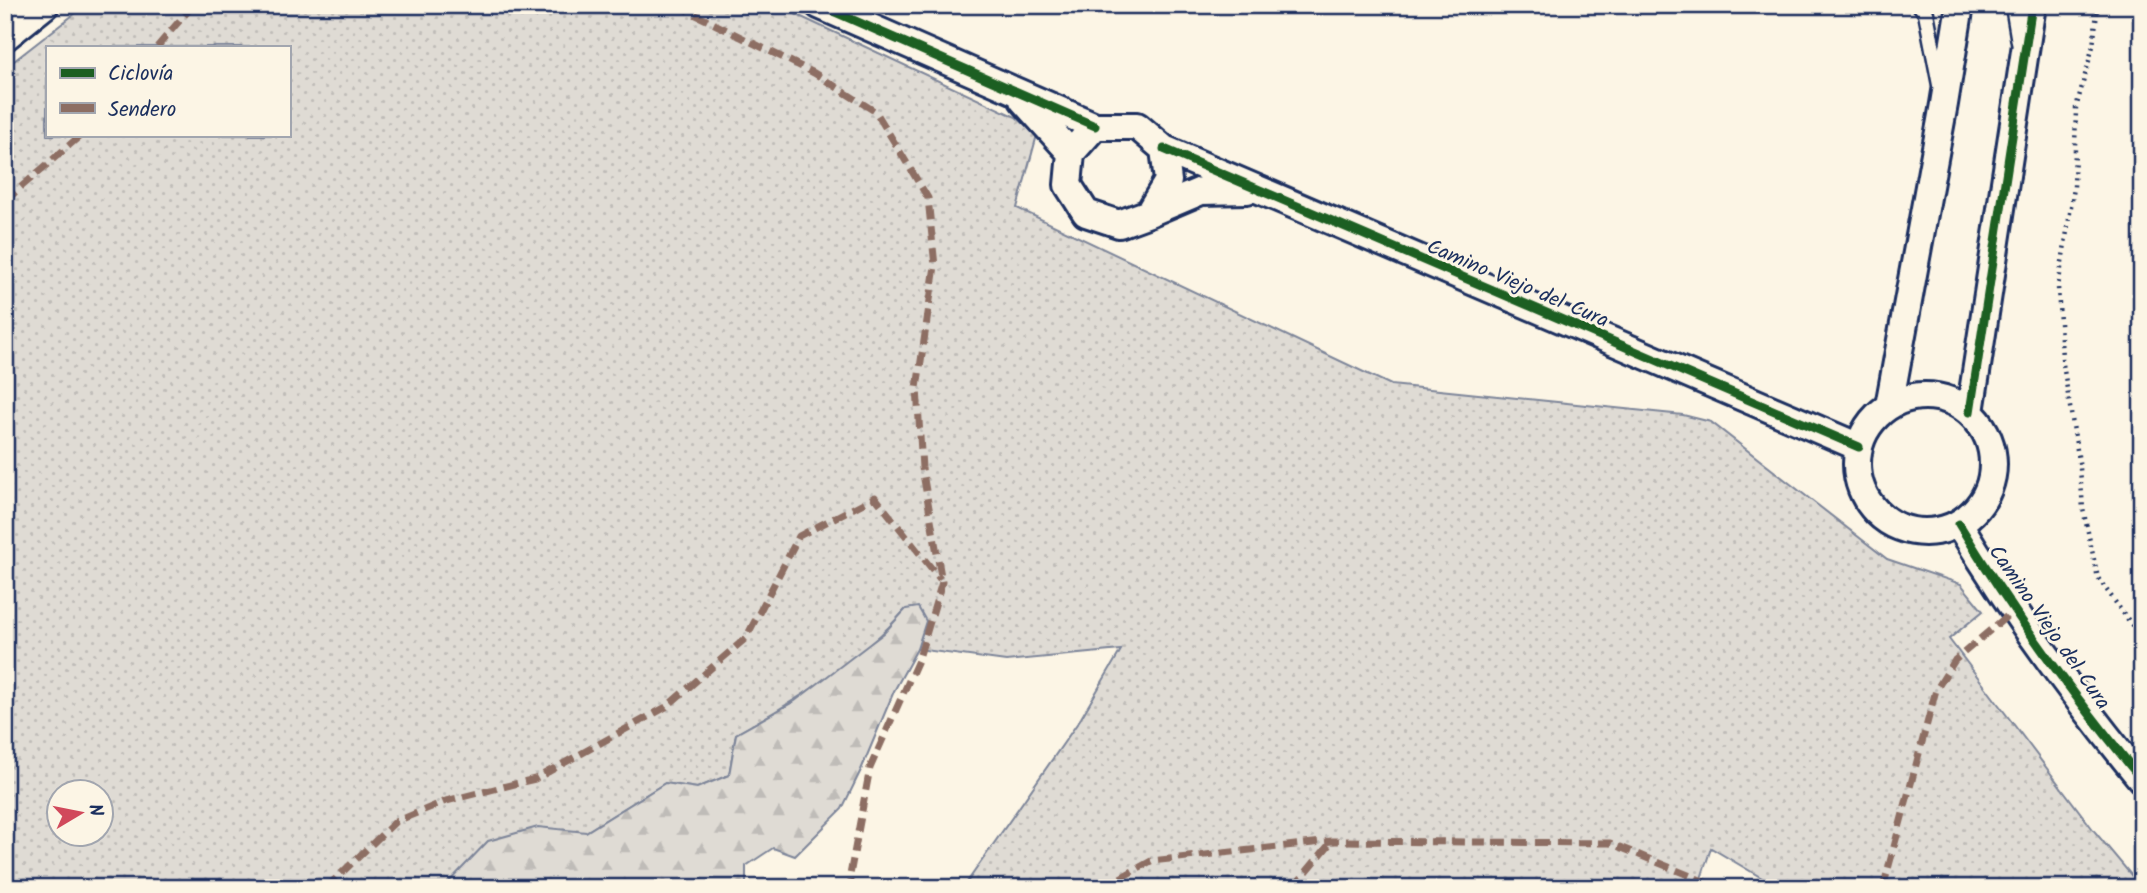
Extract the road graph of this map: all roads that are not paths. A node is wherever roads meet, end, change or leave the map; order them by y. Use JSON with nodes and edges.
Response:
{"nodes":[{"id":1,"x":46,"y":5,"type":"edge"},
{"id":2,"x":819,"y":5,"type":"edge"},
{"id":3,"x":1920,"y":5,"type":"edge"},
{"id":4,"x":1960,"y":5,"type":"edge"},
{"id":5,"x":2010,"y":5,"type":"edge"},
{"id":6,"x":2032,"y":5,"type":"edge"},
{"id":7,"x":5,"y":37,"type":"edge"},
{"id":8,"x":2023,"y":68,"type":"junction"},
{"id":9,"x":1017,"y":93,"type":"junction"},
{"id":10,"x":1944,"y":104,"type":"junction"},
{"id":11,"x":1095,"y":126,"type":"junction"},
{"id":12,"x":1164,"y":149,"type":"junction"},
{"id":13,"x":1071,"y":153,"type":"junction"},
{"id":14,"x":1256,"y":190,"type":"junction"},
{"id":15,"x":1149,"y":213,"type":"junction"},
{"id":16,"x":1888,"y":406,"type":"junction"},
{"id":17,"x":1970,"y":412,"type":"junction"},
{"id":18,"x":1859,"y":447,"type":"junction"},
{"id":19,"x":1959,"y":524,"type":"junction"},
{"id":20,"x":2142,"y":780,"type":"edge"}],
"edges":[{"from":1,"to":7,"type":"street"},
{"from":2,"to":9,"type":"street"},
{"from":3,"to":10,"type":"lane"},
{"from":4,"to":10,"type":"street"},
{"from":5,"to":8,"type":"lane"},
{"from":6,"to":8,"type":"street"},
{"from":8,"to":17,"type":"street"},
{"from":9,"to":11,"type":"street"},
{"from":9,"to":13,"type":"street"},
{"from":10,"to":16,"type":"street"},
{"from":11,"to":12,"type":"street"},
{"from":11,"to":13,"type":"street"},
{"from":12,"to":14,"type":"street","name":"Camino Viejo del Cura"},
{"from":12,"to":15,"type":"street"},
{"from":13,"to":15,"type":"street"},
{"from":14,"to":15,"type":"street","name":"Camino Viejo del Cura"},
{"from":14,"to":18,"type":"street","name":"Camino Viejo del Cura"},
{"from":16,"to":17,"type":"street"},
{"from":16,"to":18,"type":"street"},
{"from":17,"to":19,"type":"street"},
{"from":18,"to":19,"type":"street"},
{"from":19,"to":20,"type":"street","name":"Camino Viejo del Cura"}]}
